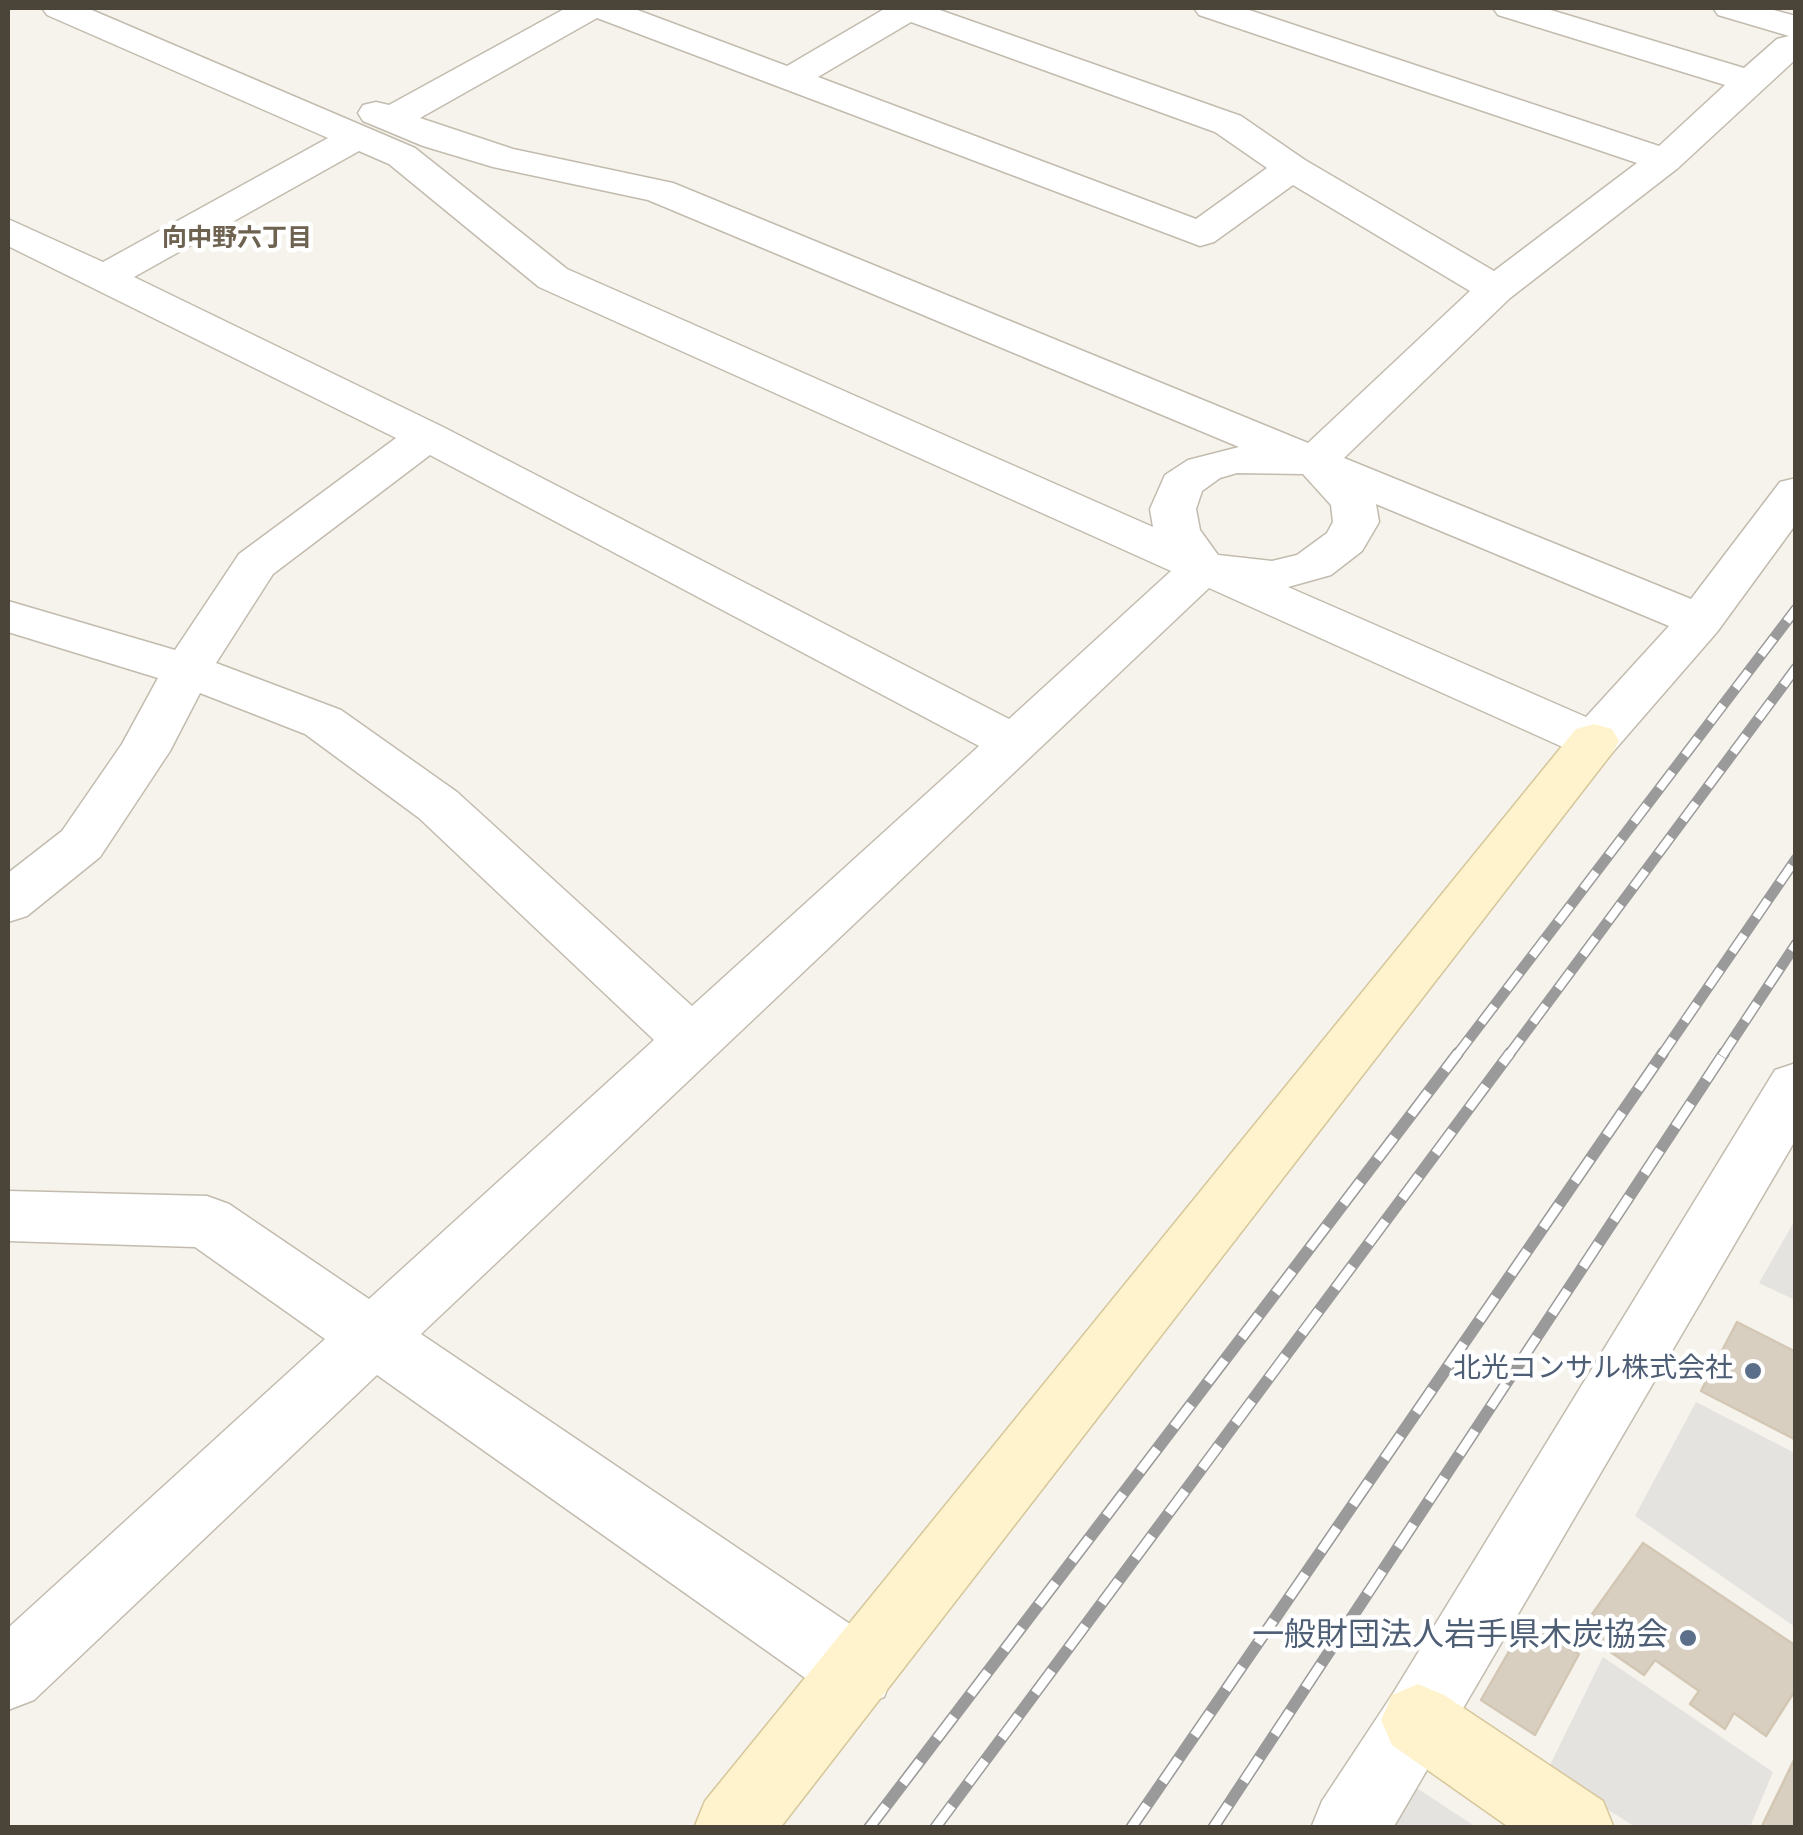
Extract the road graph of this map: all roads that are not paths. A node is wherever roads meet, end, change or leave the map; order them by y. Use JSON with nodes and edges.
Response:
{"nodes":[{"id":1,"x":59,"y":8,"type":"edge"},
{"id":2,"x":135,"y":8,"type":"edge"},
{"id":3,"x":590,"y":8,"type":"edge"},
{"id":4,"x":602,"y":8,"type":"edge"},
{"id":5,"x":907,"y":8,"type":"edge"},
{"id":6,"x":1211,"y":8,"type":"edge"},
{"id":7,"x":1510,"y":8,"type":"edge"},
{"id":8,"x":1730,"y":8,"type":"edge"},
{"id":9,"x":1796,"y":27,"type":"edge"},
{"id":10,"x":1796,"y":48,"type":"edge"},
{"id":11,"x":792,"y":78,"type":"junction"},
{"id":12,"x":1750,"y":81,"type":"junction"},
{"id":13,"x":374,"y":128,"type":"junction"},
{"id":14,"x":1665,"y":160,"type":"junction"},
{"id":15,"x":1292,"y":168,"type":"junction"},
{"id":16,"x":8,"y":230,"type":"edge"},
{"id":17,"x":103,"y":278,"type":"junction"},
{"id":18,"x":1496,"y":289,"type":"junction"},
{"id":19,"x":426,"y":436,"type":"junction"},
{"id":20,"x":1315,"y":461,"type":"junction"},
{"id":21,"x":1796,"y":492,"type":"edge"},
{"id":22,"x":1203,"y":568,"type":"junction"},
{"id":23,"x":8,"y":616,"type":"edge"},
{"id":24,"x":1700,"y":621,"type":"junction"},
{"id":25,"x":186,"y":670,"type":"junction"},
{"id":26,"x":1594,"y":741,"type":"junction"},
{"id":27,"x":1012,"y":742,"type":"junction"},
{"id":28,"x":8,"y":902,"type":"edge"},
{"id":29,"x":691,"y":1040,"type":"junction"},
{"id":30,"x":1796,"y":1086,"type":"edge"},
{"id":31,"x":8,"y":1216,"type":"edge"},
{"id":32,"x":372,"y":1336,"type":"junction"},
{"id":33,"x":858,"y":1672,"type":"junction"},
{"id":34,"x":8,"y":1674,"type":"edge"},
{"id":35,"x":1418,"y":1720,"type":"junction"},
{"id":36,"x":732,"y":1828,"type":"edge"},
{"id":37,"x":1349,"y":1828,"type":"edge"},
{"id":38,"x":1576,"y":1828,"type":"edge"}],
"edges":[{"from":1,"to":13,"type":"street"},
{"from":2,"to":13,"type":"street"},
{"from":3,"to":13,"type":"street"},
{"from":4,"to":11,"type":"street"},
{"from":5,"to":11,"type":"street"},
{"from":5,"to":15,"type":"street"},
{"from":6,"to":14,"type":"street"},
{"from":7,"to":12,"type":"street"},
{"from":8,"to":9,"type":"street"},
{"from":10,"to":12,"type":"street"},
{"from":11,"to":15,"type":"street"},
{"from":12,"to":14,"type":"street"},
{"from":13,"to":17,"type":"street"},
{"from":13,"to":20,"type":"street"},
{"from":13,"to":22,"type":"street"},
{"from":14,"to":18,"type":"street"},
{"from":15,"to":18,"type":"street"},
{"from":16,"to":17,"type":"street"},
{"from":17,"to":19,"type":"street"},
{"from":18,"to":20,"type":"street"},
{"from":19,"to":25,"type":"street"},
{"from":19,"to":27,"type":"street"},
{"from":20,"to":22,"type":"street"},
{"from":20,"to":22,"type":"street"},
{"from":20,"to":24,"type":"street"},
{"from":21,"to":24,"type":"street"},
{"from":22,"to":26,"type":"street"},
{"from":22,"to":27,"type":"street"},
{"from":23,"to":25,"type":"street"},
{"from":24,"to":26,"type":"street"},
{"from":25,"to":28,"type":"street"},
{"from":25,"to":29,"type":"street"},
{"from":26,"to":33,"type":"street"},
{"from":27,"to":29,"type":"street"},
{"from":29,"to":32,"type":"street"},
{"from":30,"to":35,"type":"street"},
{"from":31,"to":32,"type":"street"},
{"from":32,"to":33,"type":"street"},
{"from":32,"to":34,"type":"street"},
{"from":33,"to":36,"type":"street"},
{"from":35,"to":37,"type":"street"},
{"from":35,"to":38,"type":"street"}]}
